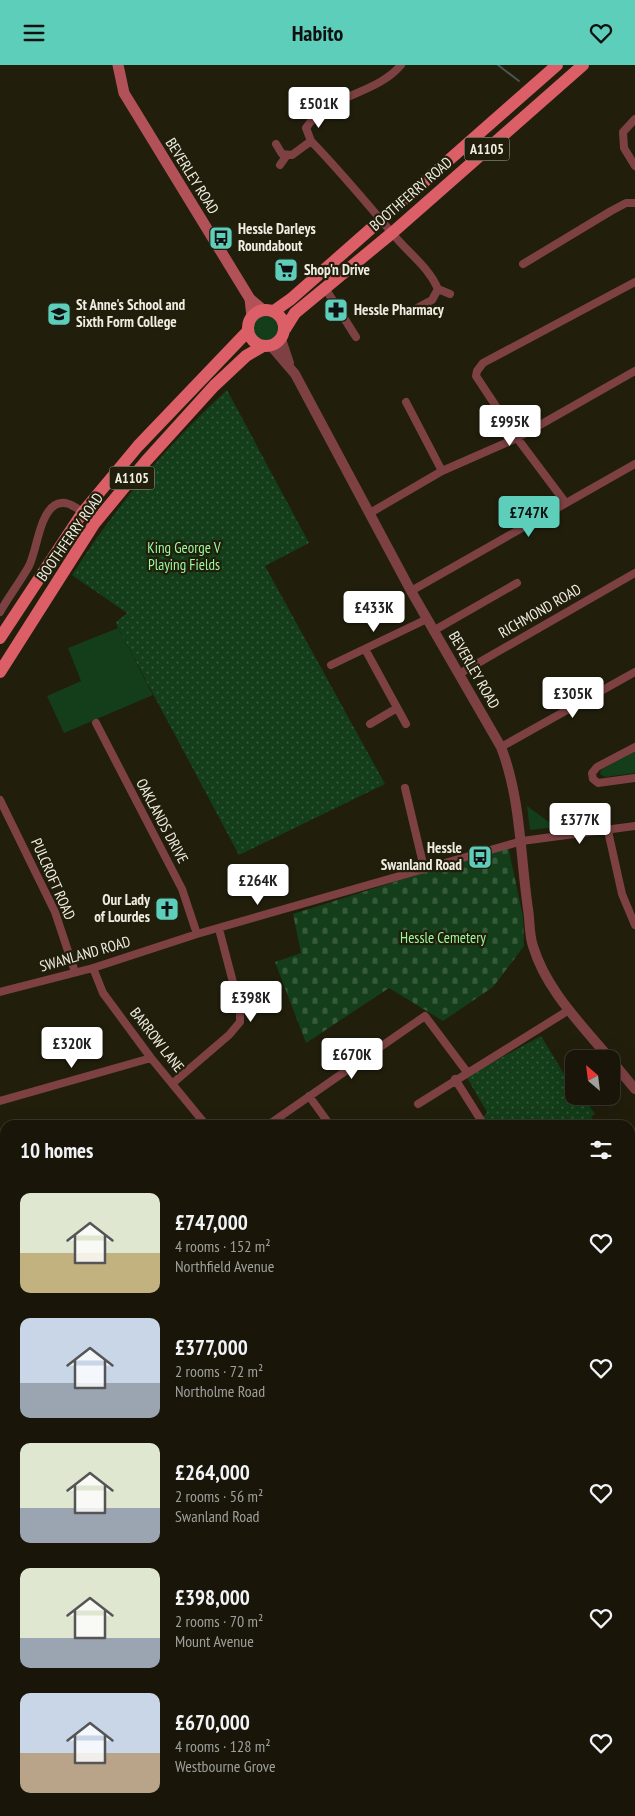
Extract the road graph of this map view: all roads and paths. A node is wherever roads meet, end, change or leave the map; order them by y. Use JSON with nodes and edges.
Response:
{"nodes":[{"id":1,"x":118,"y":65,"type":"edge"},
{"id":2,"x":401,"y":65,"type":"edge"},
{"id":3,"x":557,"y":65,"type":"edge"},
{"id":4,"x":583,"y":65,"type":"edge"},
{"id":5,"x":635,"y":119,"type":"edge"},
{"id":6,"x":311,"y":141,"type":"junction"},
{"id":7,"x":276,"y":144,"type":"dead end"},
{"id":8,"x":286,"y":155,"type":"junction"},
{"id":9,"x":280,"y":165,"type":"dead end"},
{"id":10,"x":635,"y":166,"type":"edge"},
{"id":11,"x":635,"y":203,"type":"edge"},
{"id":12,"x":382,"y":218,"type":"junction"},
{"id":13,"x":392,"y":233,"type":"junction"},
{"id":14,"x":523,"y":264,"type":"dead end"},
{"id":15,"x":635,"y":282,"type":"edge"},
{"id":16,"x":325,"y":288,"type":"junction"},
{"id":17,"x":438,"y":289,"type":"junction"},
{"id":18,"x":450,"y":294,"type":"dead end"},
{"id":19,"x":417,"y":308,"type":"dead end"},
{"id":20,"x":263,"y":313,"type":"junction"},
{"id":21,"x":248,"y":331,"type":"junction"},
{"id":22,"x":356,"y":337,"type":"dead end"},
{"id":23,"x":275,"y":340,"type":"junction"},
{"id":24,"x":635,"y":371,"type":"edge"},
{"id":25,"x":406,"y":403,"type":"dead end"},
{"id":26,"x":517,"y":438,"type":"junction"},
{"id":27,"x":635,"y":463,"type":"edge"},
{"id":28,"x":442,"y":471,"type":"junction"},
{"id":29,"x":565,"y":502,"type":"junction"},
{"id":30,"x":84,"y":513,"type":"junction"},
{"id":31,"x":370,"y":513,"type":"junction"},
{"id":32,"x":635,"y":573,"type":"edge"},
{"id":33,"x":517,"y":583,"type":"dead end"},
{"id":34,"x":411,"y":591,"type":"junction"},
{"id":35,"x":0,"y":612,"type":"edge"},
{"id":36,"x":427,"y":619,"type":"junction"},
{"id":37,"x":433,"y":631,"type":"junction"},
{"id":38,"x":0,"y":638,"type":"edge"},
{"id":39,"x":364,"y":649,"type":"junction"},
{"id":40,"x":331,"y":665,"type":"dead end"},
{"id":41,"x":635,"y":671,"type":"edge"},
{"id":42,"x":0,"y":672,"type":"edge"},
{"id":43,"x":459,"y":674,"type":"junction"},
{"id":44,"x":397,"y":708,"type":"junction"},
{"id":45,"x":96,"y":723,"type":"dead end"},
{"id":46,"x":370,"y":724,"type":"dead end"},
{"id":47,"x":406,"y":724,"type":"dead end"},
{"id":48,"x":501,"y":747,"type":"junction"},
{"id":49,"x":635,"y":747,"type":"edge"},
{"id":50,"x":635,"y":779,"type":"edge"},
{"id":51,"x":405,"y":788,"type":"dead end"},
{"id":52,"x":0,"y":800,"type":"edge"},
{"id":53,"x":635,"y":826,"type":"edge"},
{"id":54,"x":608,"y":831,"type":"junction"},
{"id":55,"x":522,"y":841,"type":"junction"},
{"id":56,"x":424,"y":868,"type":"junction"},
{"id":57,"x":635,"y":925,"type":"edge"},
{"id":58,"x":219,"y":929,"type":"junction"},
{"id":59,"x":197,"y":934,"type":"junction"},
{"id":60,"x":93,"y":968,"type":"junction"},
{"id":61,"x":75,"y":972,"type":"junction"},
{"id":62,"x":0,"y":992,"type":"edge"},
{"id":63,"x":569,"y":1009,"type":"junction"},
{"id":64,"x":601,"y":1050,"type":"edge"},
{"id":65,"x":151,"y":1058,"type":"junction"},
{"id":66,"x":467,"y":1071,"type":"junction"},
{"id":67,"x":620,"y":1073,"type":"edge"},
{"id":68,"x":455,"y":1079,"type":"junction"},
{"id":69,"x":173,"y":1083,"type":"junction"},
{"id":70,"x":635,"y":1089,"type":"edge"},
{"id":71,"x":309,"y":1096,"type":"junction"},
{"id":72,"x":0,"y":1101,"type":"edge"},
{"id":73,"x":418,"y":1104,"type":"dead end"},
{"id":74,"x":202,"y":1120,"type":"edge"},
{"id":75,"x":275,"y":1120,"type":"edge"},
{"id":76,"x":326,"y":1120,"type":"edge"},
{"id":77,"x":481,"y":1120,"type":"edge"}],
"edges":[{"from":1,"to":20,"type":"main road","name":"BEVERLEY ROAD"},
{"from":2,"to":6,"type":"street"},
{"from":3,"to":12,"type":"main road","name":"BOOTHFERRY ROAD","number":"A1105"},
{"from":4,"to":13,"type":"main road","name":"BOOTHFERRY ROAD","number":"A1105"},
{"from":5,"to":10,"type":"street"},
{"from":6,"to":8,"type":"street"},
{"from":6,"to":12,"type":"street"},
{"from":7,"to":8,"type":"street"},
{"from":8,"to":9,"type":"street"},
{"from":11,"to":14,"type":"street"},
{"from":12,"to":13,"type":"street"},
{"from":12,"to":20,"type":"main road","name":"BOOTHFERRY ROAD","number":"A1105"},
{"from":13,"to":16,"type":"main road","name":"BOOTHFERRY ROAD","number":"A1105"},
{"from":13,"to":17,"type":"street"},
{"from":15,"to":26,"type":"street"},
{"from":16,"to":22,"type":"street"},
{"from":16,"to":23,"type":"main road","name":"BOOTHFERRY ROAD","number":"A1105"},
{"from":17,"to":18,"type":"street"},
{"from":17,"to":19,"type":"street"},
{"from":20,"to":21,"type":"main road"},
{"from":20,"to":23,"type":"main road"},
{"from":21,"to":23,"type":"main road"},
{"from":21,"to":30,"type":"main road","name":"BOOTHFERRY ROAD","number":"A1105"},
{"from":23,"to":31,"type":"street","name":"BEVERLEY ROAD"},
{"from":23,"to":42,"type":"main road","name":"BOOTHFERRY ROAD","number":"A1105"},
{"from":24,"to":26,"type":"street"},
{"from":25,"to":28,"type":"street"},
{"from":26,"to":28,"type":"street"},
{"from":26,"to":29,"type":"street"},
{"from":27,"to":29,"type":"street"},
{"from":28,"to":31,"type":"street"},
{"from":29,"to":34,"type":"street"},
{"from":30,"to":35,"type":"street"},
{"from":30,"to":38,"type":"main road","name":"BOOTHFERRY ROAD","number":"A1105"},
{"from":31,"to":34,"type":"street","name":"BEVERLEY ROAD"},
{"from":32,"to":43,"type":"street","name":"RICHMOND ROAD"},
{"from":33,"to":37,"type":"street"},
{"from":34,"to":36,"type":"street","name":"BEVERLEY ROAD"},
{"from":36,"to":37,"type":"street","name":"BEVERLEY ROAD"},
{"from":36,"to":39,"type":"street"},
{"from":37,"to":43,"type":"street","name":"BEVERLEY ROAD"},
{"from":39,"to":40,"type":"street"},
{"from":39,"to":44,"type":"street"},
{"from":41,"to":48,"type":"street"},
{"from":43,"to":48,"type":"street","name":"BEVERLEY ROAD"},
{"from":44,"to":46,"type":"street"},
{"from":44,"to":47,"type":"street"},
{"from":45,"to":59,"type":"street","name":"OAKLANDS DRIVE"},
{"from":48,"to":55,"type":"street","name":"BEVERLEY ROAD"},
{"from":49,"to":50,"type":"street"},
{"from":51,"to":56,"type":"street"},
{"from":52,"to":61,"type":"street","name":"PULCROFT ROAD"},
{"from":53,"to":54,"type":"street","name":"SWANLAND ROAD"},
{"from":54,"to":55,"type":"street","name":"SWANLAND ROAD"},
{"from":54,"to":57,"type":"street"},
{"from":55,"to":56,"type":"street","name":"SWANLAND ROAD"},
{"from":55,"to":63,"type":"street","name":"BEVERLEY ROAD"},
{"from":56,"to":58,"type":"street","name":"SWANLAND ROAD"},
{"from":58,"to":59,"type":"street","name":"SWANLAND ROAD"},
{"from":58,"to":69,"type":"street"},
{"from":59,"to":60,"type":"street","name":"SWANLAND ROAD"},
{"from":60,"to":61,"type":"street","name":"SWANLAND ROAD"},
{"from":60,"to":65,"type":"street","name":"BARROW LANE"},
{"from":61,"to":62,"type":"street","name":"SWANLAND ROAD"},
{"from":63,"to":64,"type":"street","name":"BEVERLEY ROAD"},
{"from":63,"to":66,"type":"street"},
{"from":65,"to":69,"type":"street","name":"BARROW LANE"},
{"from":65,"to":72,"type":"street"},
{"from":66,"to":68,"type":"street"},
{"from":66,"to":71,"type":"street"},
{"from":67,"to":70,"type":"street","name":"BEVERLEY ROAD"},
{"from":68,"to":73,"type":"street"},
{"from":68,"to":77,"type":"street"},
{"from":69,"to":74,"type":"street","name":"BARROW LANE"},
{"from":71,"to":75,"type":"street"},
{"from":71,"to":76,"type":"street"}]}
